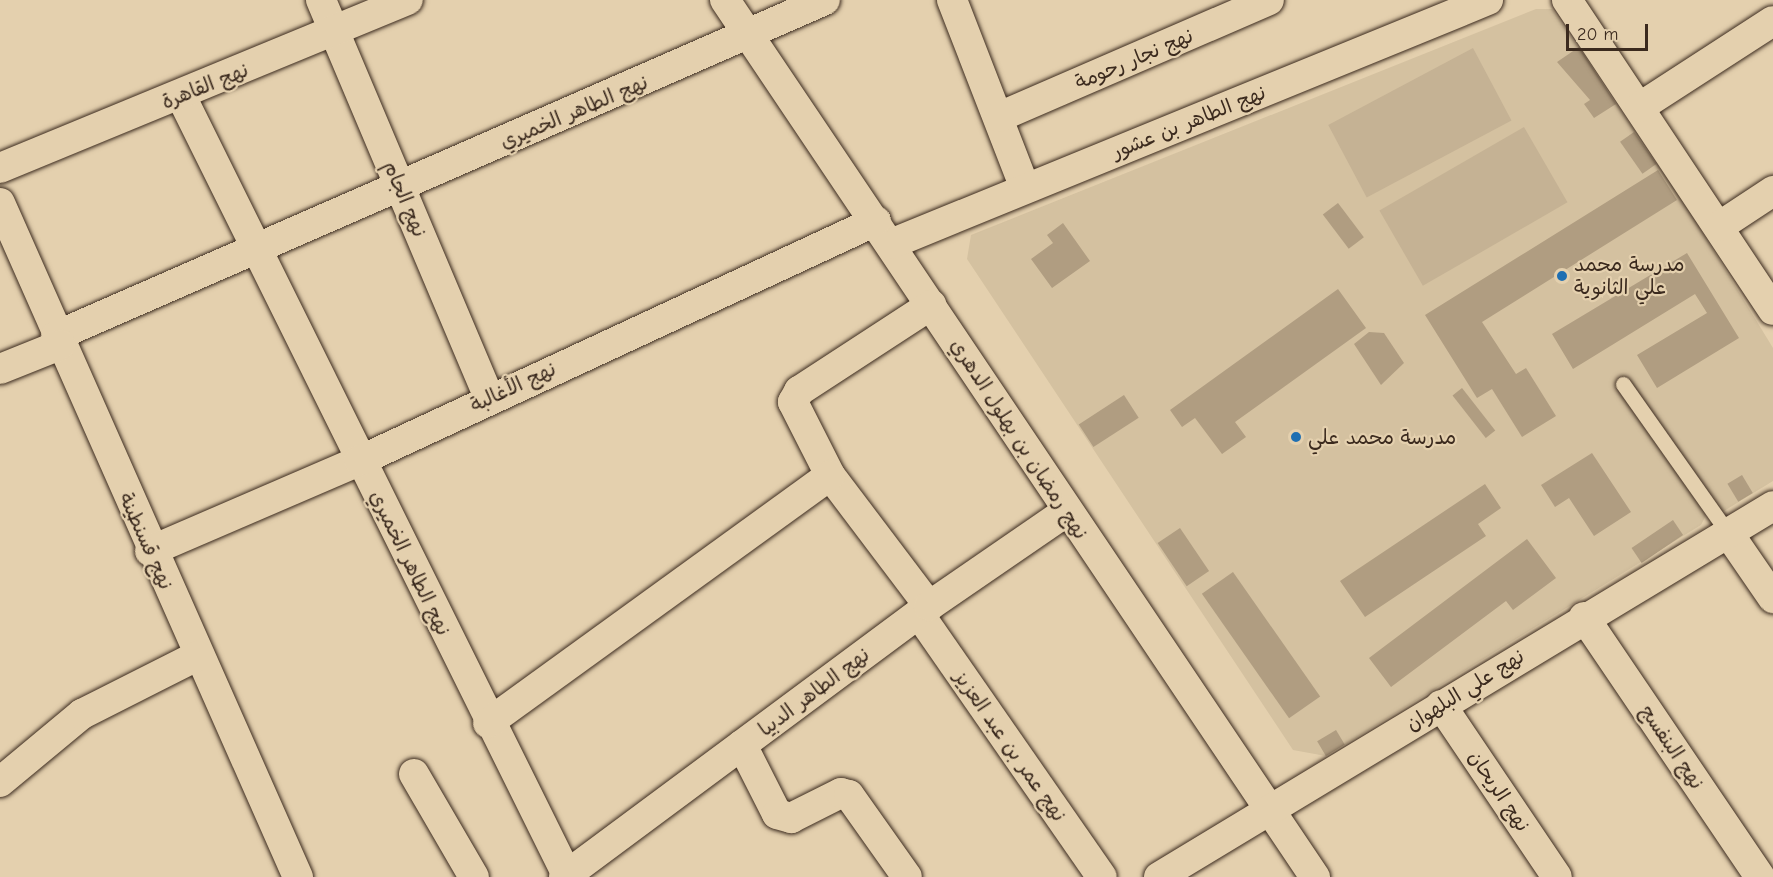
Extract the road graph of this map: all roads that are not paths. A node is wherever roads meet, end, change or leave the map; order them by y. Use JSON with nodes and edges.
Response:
{"nodes":[{"id":1,"x":321,"y":0,"type":"edge"},
{"id":2,"x":408,"y":0,"type":"edge"},
{"id":3,"x":725,"y":0,"type":"edge"},
{"id":4,"x":825,"y":0,"type":"edge"},
{"id":5,"x":952,"y":0,"type":"edge"},
{"id":6,"x":1269,"y":0,"type":"edge"},
{"id":7,"x":1488,"y":0,"type":"edge"},
{"id":8,"x":1568,"y":0,"type":"edge"},
{"id":9,"x":1773,"y":21,"type":"edge"},
{"id":10,"x":334,"y":32,"type":"junction"},
{"id":11,"x":749,"y":36,"type":"junction"},
{"id":12,"x":182,"y":96,"type":"junction"},
{"id":13,"x":1640,"y":107,"type":"junction"},
{"id":14,"x":999,"y":117,"type":"junction"},
{"id":15,"x":0,"y":168,"type":"edge"},
{"id":16,"x":400,"y":187,"type":"junction"},
{"id":17,"x":1025,"y":188,"type":"junction"},
{"id":18,"x":1773,"y":191,"type":"edge"},
{"id":19,"x":0,"y":203,"type":"edge"},
{"id":20,"x":1719,"y":225,"type":"junction"},
{"id":21,"x":884,"y":233,"type":"junction"},
{"id":22,"x":255,"y":250,"type":"junction"},
{"id":23,"x":931,"y":305,"type":"junction"},
{"id":24,"x":1773,"y":310,"type":"edge"},
{"id":25,"x":58,"y":340,"type":"junction"},
{"id":26,"x":0,"y":369,"type":"edge"},
{"id":27,"x":1623,"y":384,"type":"dead end"},
{"id":28,"x":489,"y":398,"type":"junction"},
{"id":29,"x":359,"y":461,"type":"junction"},
{"id":30,"x":830,"y":475,"type":"junction"},
{"id":31,"x":1773,"y":506,"type":"edge"},
{"id":32,"x":1067,"y":511,"type":"junction"},
{"id":33,"x":1730,"y":534,"type":"junction"},
{"id":34,"x":150,"y":551,"type":"junction"},
{"id":35,"x":1773,"y":598,"type":"edge"},
{"id":36,"x":924,"y":610,"type":"junction"},
{"id":37,"x":1584,"y":617,"type":"junction"},
{"id":38,"x":198,"y":656,"type":"junction"},
{"id":39,"x":1441,"y":705,"type":"junction"},
{"id":40,"x":488,"y":723,"type":"junction"},
{"id":41,"x":742,"y":745,"type":"junction"},
{"id":42,"x":414,"y":774,"type":"dead end"},
{"id":43,"x":0,"y":782,"type":"edge"},
{"id":44,"x":1268,"y":810,"type":"junction"},
{"id":45,"x":566,"y":876,"type":"edge"},
{"id":46,"x":298,"y":877,"type":"edge"},
{"id":47,"x":474,"y":877,"type":"edge"},
{"id":48,"x":907,"y":877,"type":"edge"},
{"id":49,"x":1102,"y":877,"type":"edge"},
{"id":50,"x":1159,"y":877,"type":"edge"},
{"id":51,"x":1315,"y":877,"type":"edge"},
{"id":52,"x":1557,"y":877,"type":"edge"},
{"id":53,"x":1760,"y":877,"type":"edge"}],
"edges":[{"from":1,"to":10,"type":"street","name":"نهج الجام"},
{"from":2,"to":10,"type":"street","name":"نهج القاهرة"},
{"from":3,"to":11,"type":"street","name":"نهج رمضان بن بهلول الدهري"},
{"from":4,"to":11,"type":"street","name":"نهج الطاهر الخميري"},
{"from":5,"to":14,"type":"street"},
{"from":6,"to":14,"type":"street","name":"نهج نجار رحومة"},
{"from":7,"to":17,"type":"street","name":"نهج الطاهر بن عشور"},
{"from":8,"to":13,"type":"street"},
{"from":9,"to":13,"type":"street"},
{"from":10,"to":12,"type":"street","name":"نهج القاهرة"},
{"from":10,"to":16,"type":"street","name":"نهج الجام"},
{"from":11,"to":16,"type":"street","name":"نهج الطاهر الخميري"},
{"from":11,"to":21,"type":"street","name":"نهج رمضان بن بهلول الدهري"},
{"from":12,"to":15,"type":"street","name":"نهج القاهرة"},
{"from":12,"to":22,"type":"street","name":"نهج الطاهر الخميري"},
{"from":13,"to":20,"type":"street"},
{"from":14,"to":17,"type":"street"},
{"from":16,"to":22,"type":"street","name":"نهج الطاهر الخميري"},
{"from":16,"to":28,"type":"street","name":"نهج الجام"},
{"from":17,"to":21,"type":"street","name":"نهج الطاهر بن عشور"},
{"from":18,"to":20,"type":"street"},
{"from":19,"to":25,"type":"street","name":"نهج قسنطينة"},
{"from":20,"to":24,"type":"street"},
{"from":21,"to":23,"type":"street","name":"نهج رمضان بن بهلول الدهري"},
{"from":21,"to":28,"type":"street","name":"نهج الأغالبة"},
{"from":22,"to":25,"type":"street","name":"نهج الطاهر الخميري"},
{"from":22,"to":29,"type":"street","name":"نهج الطاهر الخميري"},
{"from":23,"to":30,"type":"street","name":"نهج عمر بن عبد العزيز"},
{"from":23,"to":32,"type":"street","name":"نهج رمضان بن بهلول الدهري"},
{"from":25,"to":26,"type":"street","name":"نهج الطاهر الخميري"},
{"from":25,"to":34,"type":"street","name":"نهج قسنطينة"},
{"from":27,"to":33,"type":"lane"},
{"from":28,"to":29,"type":"street","name":"نهج الأغالبة"},
{"from":29,"to":34,"type":"street","name":"نهج الأغالبة"},
{"from":29,"to":40,"type":"street","name":"نهج الطاهر الخميري"},
{"from":30,"to":36,"type":"street","name":"نهج عمر بن عبد العزيز"},
{"from":30,"to":40,"type":"street"},
{"from":31,"to":33,"type":"street","name":"نهج علي البلهوان"},
{"from":32,"to":36,"type":"street","name":"نهج الطاهر الدبيا"},
{"from":32,"to":44,"type":"street","name":"نهج رمضان بن بهلول الدهري"},
{"from":33,"to":35,"type":"street"},
{"from":33,"to":37,"type":"street","name":"نهج علي البلهوان"},
{"from":34,"to":38,"type":"street","name":"نهج قسنطينة"},
{"from":36,"to":41,"type":"street","name":"نهج الطاهر الدبيا"},
{"from":36,"to":49,"type":"street","name":"نهج عمر بن عبد العزيز"},
{"from":37,"to":39,"type":"street","name":"نهج علي البلهوان"},
{"from":37,"to":53,"type":"street","name":"نهج البنفسج"},
{"from":38,"to":43,"type":"street"},
{"from":38,"to":46,"type":"street","name":"نهج قسنطينة"},
{"from":39,"to":44,"type":"street","name":"نهج علي البلهوان"},
{"from":39,"to":52,"type":"street","name":"نهج الريحان"},
{"from":40,"to":45,"type":"street","name":"نهج الطاهر الخميري"},
{"from":41,"to":45,"type":"street","name":"نهج الطاهر الدبيا"},
{"from":41,"to":48,"type":"street"},
{"from":42,"to":47,"type":"street"},
{"from":44,"to":50,"type":"street","name":"نهج علي البلهوان"},
{"from":44,"to":51,"type":"street","name":"نهج رمضان بن بهلول الدهري"}]}
